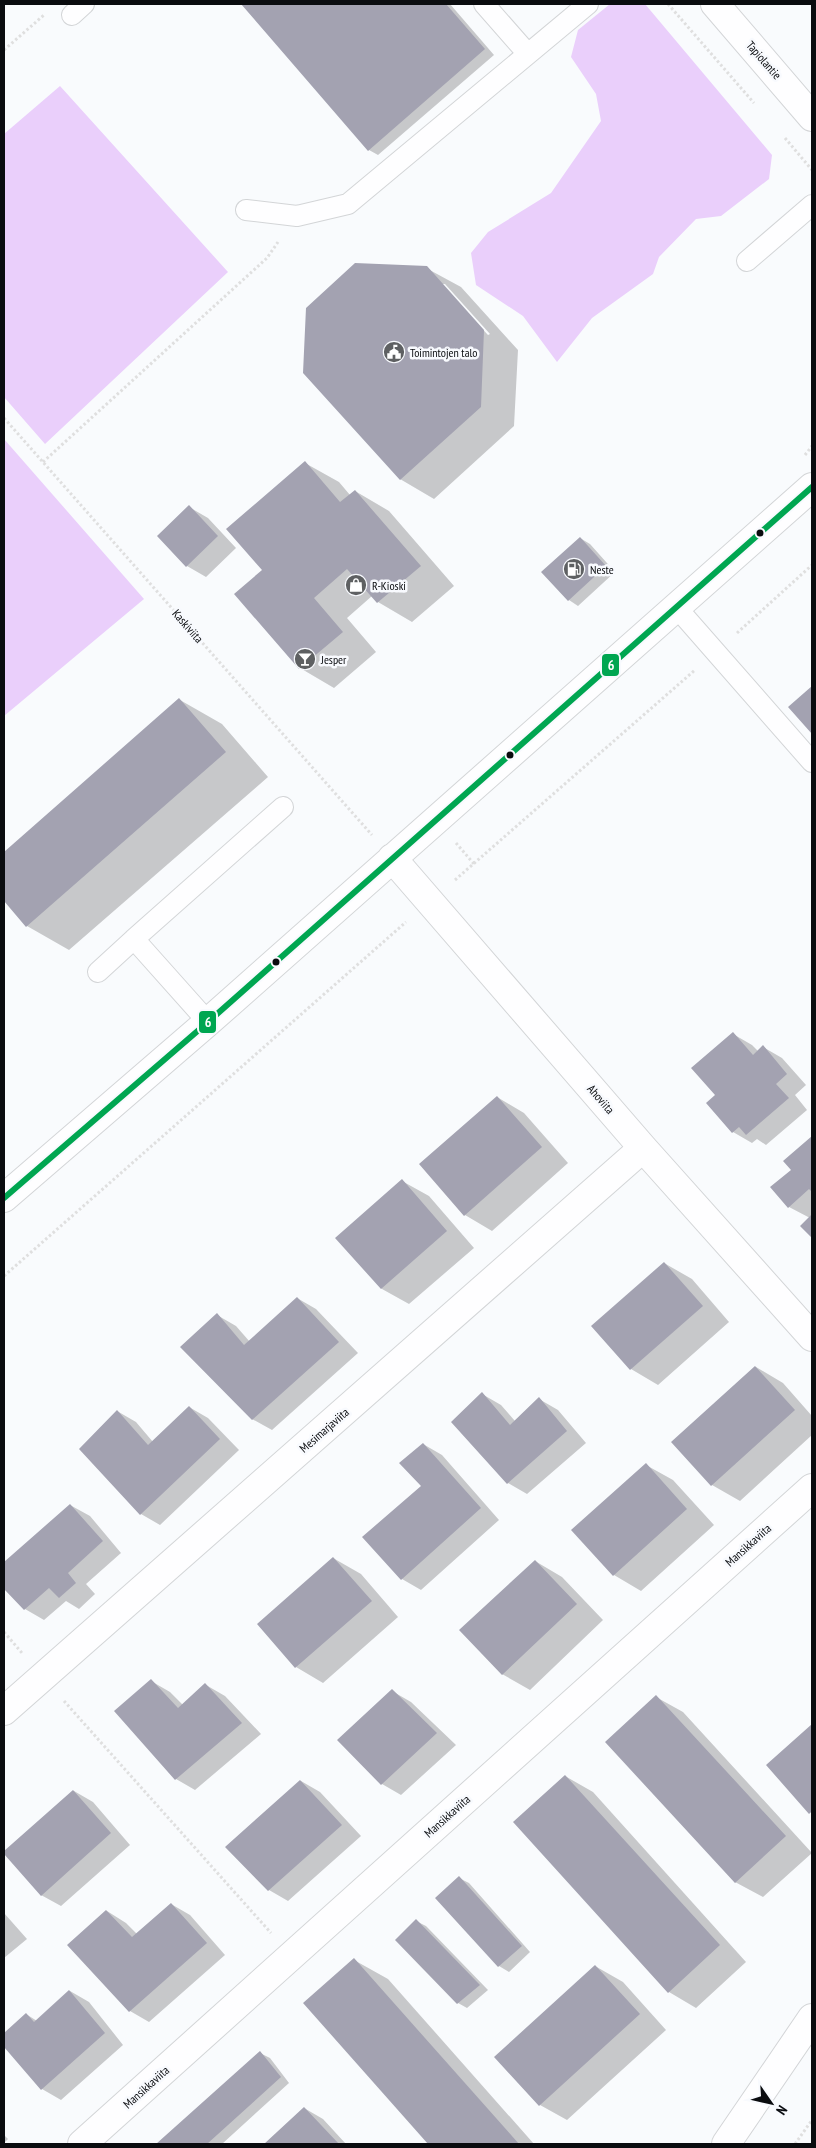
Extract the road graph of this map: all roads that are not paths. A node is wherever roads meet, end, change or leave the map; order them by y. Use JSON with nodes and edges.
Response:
{"nodes":[{"id":1,"x":484,"y":4,"type":"edge"},
{"id":2,"x":588,"y":4,"type":"edge"},
{"id":3,"x":715,"y":4,"type":"edge"},
{"id":4,"x":528,"y":54,"type":"junction"},
{"id":5,"x":812,"y":117,"type":"edge"},
{"id":6,"x":812,"y":205,"type":"edge"},
{"id":7,"x":246,"y":210,"type":"dead end"},
{"id":8,"x":747,"y":261,"type":"dead end"},
{"id":9,"x":812,"y":487,"type":"edge"},
{"id":10,"x":677,"y":608,"type":"junction"},
{"id":11,"x":812,"y":762,"type":"edge"},
{"id":12,"x":283,"y":807,"type":"dead end"},
{"id":13,"x":392,"y":858,"type":"junction"},
{"id":14,"x":134,"y":939,"type":"junction"},
{"id":15,"x":98,"y":972,"type":"dead end"},
{"id":16,"x":208,"y":1022,"type":"junction"},
{"id":17,"x":643,"y":1148,"type":"junction"},
{"id":18,"x":4,"y":1198,"type":"edge"},
{"id":19,"x":812,"y":1337,"type":"edge"},
{"id":20,"x":812,"y":1488,"type":"edge"},
{"id":21,"x":4,"y":1711,"type":"edge"},
{"id":22,"x":812,"y":2018,"type":"edge"},
{"id":23,"x":82,"y":2144,"type":"edge"},
{"id":24,"x":726,"y":2144,"type":"edge"}],
"edges":[{"from":1,"to":4,"type":"lane"},
{"from":2,"to":4,"type":"lane"},
{"from":3,"to":5,"type":"street","name":"Tapiolantie"},
{"from":4,"to":7,"type":"lane"},
{"from":6,"to":8,"type":"lane"},
{"from":9,"to":10,"type":"street"},
{"from":10,"to":11,"type":"lane"},
{"from":10,"to":13,"type":"street"},
{"from":12,"to":14,"type":"lane"},
{"from":13,"to":16,"type":"street"},
{"from":13,"to":17,"type":"street","name":"Ahoviita"},
{"from":14,"to":15,"type":"lane"},
{"from":14,"to":16,"type":"lane"},
{"from":16,"to":18,"type":"street"},
{"from":17,"to":19,"type":"street","name":"Ahoviita"},
{"from":17,"to":21,"type":"street","name":"Mesimarjaviita"},
{"from":20,"to":23,"type":"street","name":"Mansikkaviita"},
{"from":22,"to":24,"type":"street"}]}
